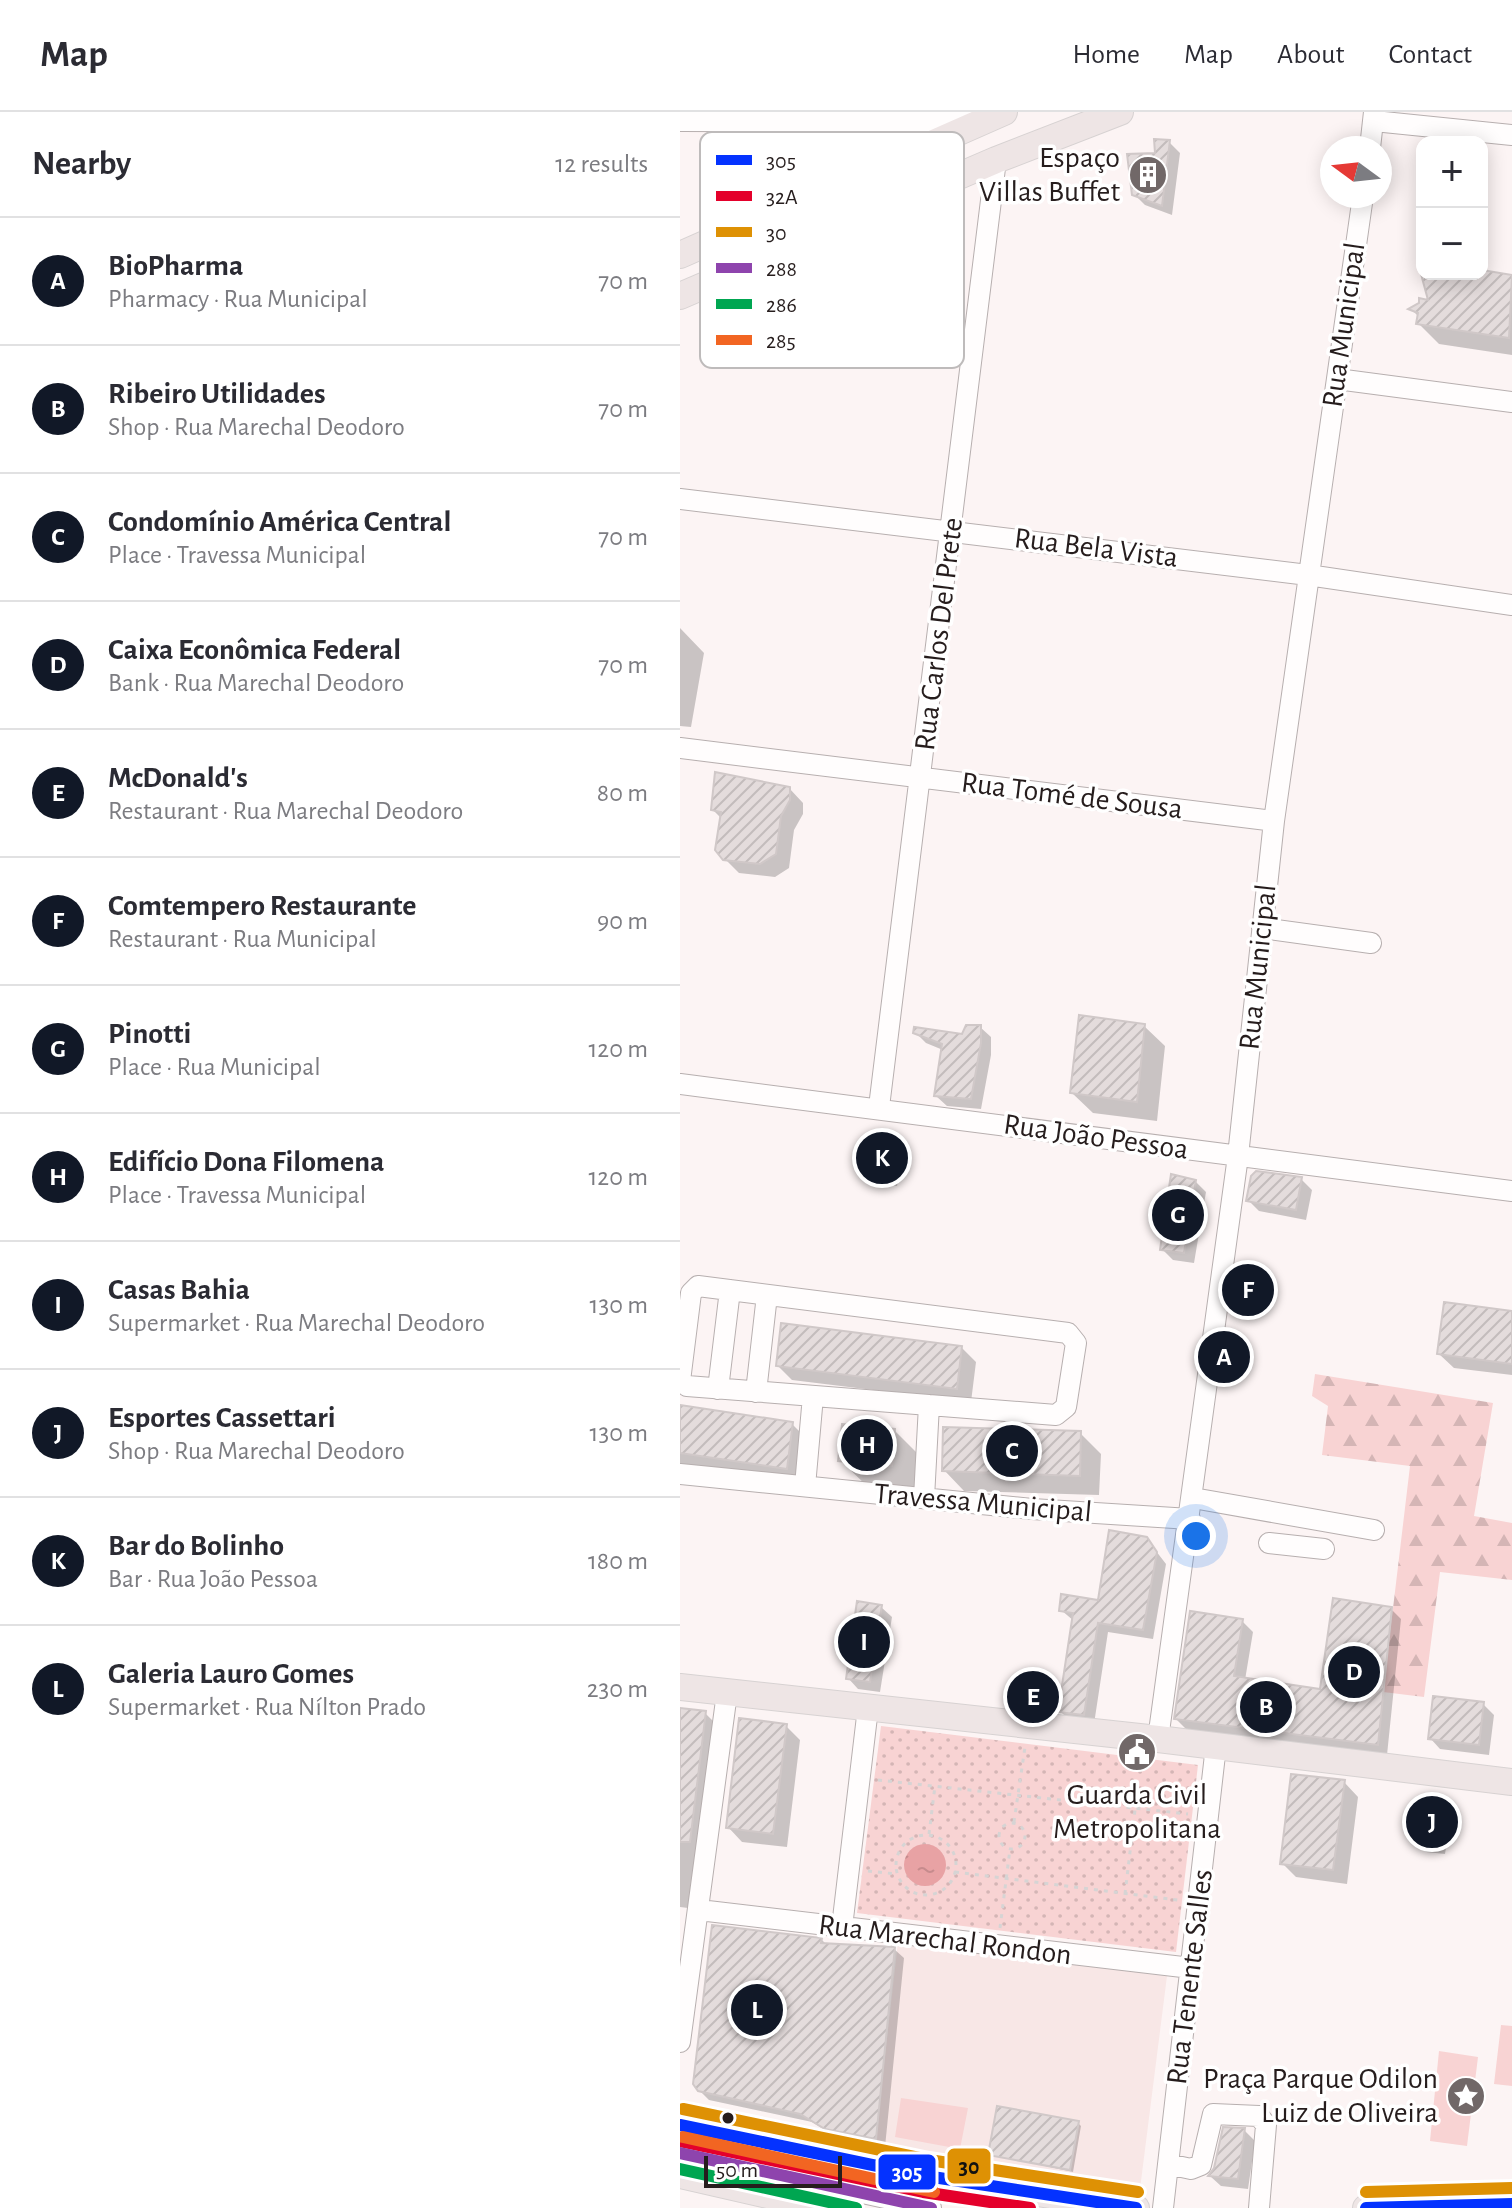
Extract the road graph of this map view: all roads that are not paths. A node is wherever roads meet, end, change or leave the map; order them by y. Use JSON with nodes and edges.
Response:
{"nodes":[{"id":1,"x":1120,"y":112,"type":"edge"},
{"id":2,"x":993,"y":115,"type":"edge"},
{"id":3,"x":1374,"y":116,"type":"edge"},
{"id":4,"x":680,"y":121,"type":"edge"},
{"id":5,"x":955,"y":132,"type":"edge"},
{"id":6,"x":1512,"y":135,"type":"edge"},
{"id":7,"x":1372,"y":136,"type":"edge"},
{"id":8,"x":996,"y":160,"type":"junction"},
{"id":9,"x":964,"y":174,"type":"edge"},
{"id":10,"x":1361,"y":208,"type":"edge"},
{"id":11,"x":700,"y":246,"type":"edge"},
{"id":12,"x":680,"y":255,"type":"edge"},
{"id":13,"x":700,"y":287,"type":"edge"},
{"id":14,"x":680,"y":296,"type":"edge"},
{"id":15,"x":1337,"y":379,"type":"junction"},
{"id":16,"x":1512,"y":402,"type":"edge"},
{"id":17,"x":680,"y":499,"type":"edge"},
{"id":18,"x":951,"y":530,"type":"junction"},
{"id":19,"x":1308,"y":575,"type":"junction"},
{"id":20,"x":1512,"y":605,"type":"edge"},
{"id":21,"x":680,"y":748,"type":"edge"},
{"id":22,"x":921,"y":777,"type":"junction"},
{"id":23,"x":1274,"y":821,"type":"junction"},
{"id":24,"x":1262,"y":928,"type":"junction"},
{"id":25,"x":1371,"y":943,"type":"dead end"},
{"id":26,"x":680,"y":1084,"type":"edge"},
{"id":27,"x":879,"y":1107,"type":"junction"},
{"id":28,"x":1238,"y":1156,"type":"junction"},
{"id":29,"x":1512,"y":1191,"type":"edge"},
{"id":30,"x":730,"y":1290,"type":"junction"},
{"id":31,"x":767,"y":1295,"type":"junction"},
{"id":32,"x":718,"y":1389,"type":"junction"},
{"id":33,"x":756,"y":1392,"type":"junction"},
{"id":34,"x":813,"y":1396,"type":"junction"},
{"id":35,"x":929,"y":1405,"type":"junction"},
{"id":36,"x":680,"y":1474,"type":"edge"},
{"id":37,"x":805,"y":1486,"type":"junction"},
{"id":38,"x":924,"y":1498,"type":"junction"},
{"id":39,"x":1193,"y":1498,"type":"junction"},
{"id":40,"x":1190,"y":1519,"type":"junction"},
{"id":41,"x":1374,"y":1530,"type":"dead end"},
{"id":42,"x":1269,"y":1543,"type":"dead end"},
{"id":43,"x":1324,"y":1549,"type":"dead end"},
{"id":44,"x":680,"y":1687,"type":"edge"},
{"id":45,"x":727,"y":1693,"type":"junction"},
{"id":46,"x":868,"y":1708,"type":"junction"},
{"id":47,"x":1158,"y":1739,"type":"junction"},
{"id":48,"x":1216,"y":1746,"type":"junction"},
{"id":49,"x":1512,"y":1782,"type":"edge"},
{"id":50,"x":699,"y":1910,"type":"junction"},
{"id":51,"x":842,"y":1927,"type":"junction"},
{"id":52,"x":1191,"y":1968,"type":"junction"},
{"id":53,"x":680,"y":2042,"type":"edge"},
{"id":54,"x":680,"y":2125,"type":"edge"},
{"id":55,"x":680,"y":2153,"type":"edge"},
{"id":56,"x":1168,"y":2164,"type":"junction"},
{"id":57,"x":680,"y":2175,"type":"edge"},
{"id":58,"x":1512,"y":2204,"type":"edge"},
{"id":59,"x":825,"y":2208,"type":"edge"},
{"id":60,"x":931,"y":2208,"type":"edge"},
{"id":61,"x":1136,"y":2208,"type":"edge"},
{"id":62,"x":1163,"y":2208,"type":"edge"},
{"id":63,"x":1259,"y":2208,"type":"edge"},
{"id":64,"x":1366,"y":2208,"type":"edge"}],
"edges":[{"from":1,"to":8,"type":"main road"},
{"from":2,"to":4,"type":"street"},
{"from":2,"to":5,"type":"main road"},
{"from":3,"to":6,"type":"street"},
{"from":3,"to":7,"type":"street"},
{"from":8,"to":9,"type":"main road"},
{"from":8,"to":18,"type":"street","name":"Rua Carlos Del Prete"},
{"from":10,"to":15,"type":"street","name":"Rua Municipal"},
{"from":11,"to":12,"type":"main road"},
{"from":13,"to":14,"type":"main road"},
{"from":15,"to":16,"type":"street"},
{"from":15,"to":19,"type":"street","name":"Rua Municipal"},
{"from":17,"to":18,"type":"street","name":"Rua Bela Vista"},
{"from":18,"to":19,"type":"street","name":"Rua Bela Vista"},
{"from":18,"to":22,"type":"street","name":"Rua Carlos Del Prete"},
{"from":19,"to":20,"type":"street","name":"Rua Bela Vista"},
{"from":19,"to":23,"type":"street","name":"Rua Municipal"},
{"from":21,"to":22,"type":"street","name":"Rua Tomé de Sousa"},
{"from":22,"to":23,"type":"street","name":"Rua Tomé de Sousa"},
{"from":22,"to":27,"type":"street","name":"Rua Carlos Del Prete"},
{"from":23,"to":24,"type":"street","name":"Rua Municipal"},
{"from":24,"to":25,"type":"street"},
{"from":24,"to":28,"type":"street","name":"Rua Municipal"},
{"from":26,"to":27,"type":"street","name":"Rua João Pessoa"},
{"from":27,"to":28,"type":"street","name":"Rua João Pessoa"},
{"from":28,"to":29,"type":"street","name":"Rua João Pessoa"},
{"from":28,"to":39,"type":"street","name":"Rua Municipal"},
{"from":30,"to":31,"type":"street"},
{"from":30,"to":32,"type":"street"},
{"from":30,"to":32,"type":"street"},
{"from":31,"to":33,"type":"street"},
{"from":31,"to":35,"type":"street"},
{"from":32,"to":33,"type":"street"},
{"from":33,"to":34,"type":"street"},
{"from":34,"to":35,"type":"street"},
{"from":34,"to":37,"type":"street"},
{"from":35,"to":38,"type":"street"},
{"from":36,"to":37,"type":"street","name":"Travessa Municipal"},
{"from":37,"to":38,"type":"street","name":"Travessa Municipal"},
{"from":38,"to":40,"type":"street","name":"Travessa Municipal"},
{"from":39,"to":40,"type":"street","name":"Rua Municipal"},
{"from":39,"to":41,"type":"street"},
{"from":40,"to":47,"type":"street","name":"Rua Municipal"},
{"from":42,"to":43,"type":"street"},
{"from":44,"to":45,"type":"main road"},
{"from":45,"to":46,"type":"main road"},
{"from":45,"to":50,"type":"street"},
{"from":46,"to":47,"type":"main road"},
{"from":46,"to":51,"type":"street"},
{"from":47,"to":48,"type":"main road"},
{"from":48,"to":49,"type":"main road"},
{"from":48,"to":52,"type":"street","name":"Rua Tenente Salles"},
{"from":50,"to":51,"type":"street","name":"Rua Marechal Rondon"},
{"from":50,"to":53,"type":"street"},
{"from":51,"to":52,"type":"street","name":"Rua Marechal Rondon"},
{"from":52,"to":56,"type":"street","name":"Rua Tenente Salles"},
{"from":54,"to":61,"type":"main road"},
{"from":55,"to":60,"type":"street"},
{"from":56,"to":62,"type":"street","name":"Rua Tenente Salles"},
{"from":56,"to":63,"type":"street"},
{"from":57,"to":59,"type":"main road"},
{"from":58,"to":64,"type":"main road"}]}
